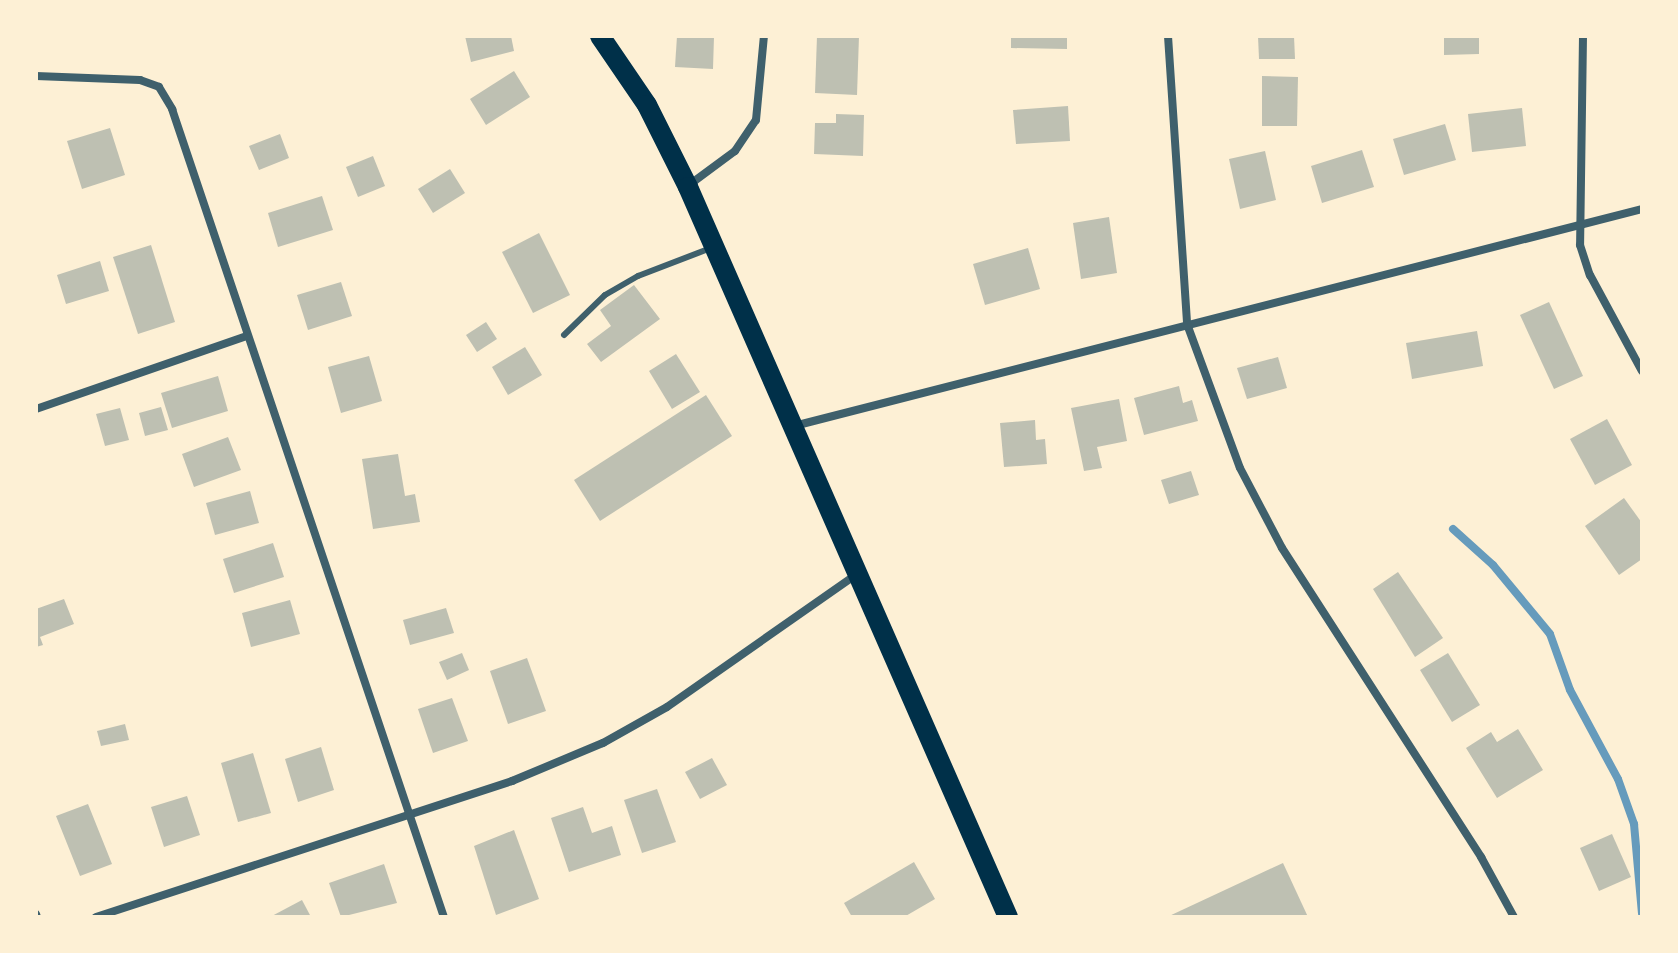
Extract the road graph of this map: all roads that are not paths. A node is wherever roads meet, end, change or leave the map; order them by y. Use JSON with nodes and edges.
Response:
{"nodes":[{"id":1,"x":600,"y":36,"type":"edge"},
{"id":2,"x":764,"y":36,"type":"edge"},
{"id":3,"x":1168,"y":36,"type":"edge"},
{"id":4,"x":1583,"y":36,"type":"edge"},
{"id":5,"x":36,"y":76,"type":"edge"},
{"id":6,"x":688,"y":187,"type":"junction"},
{"id":7,"x":1642,"y":209,"type":"edge"},
{"id":8,"x":1580,"y":227,"type":"junction"},
{"id":9,"x":714,"y":247,"type":"junction"},
{"id":10,"x":1187,"y":324,"type":"junction"},
{"id":11,"x":564,"y":335,"type":"dead end"},
{"id":12,"x":247,"y":336,"type":"junction"},
{"id":13,"x":1642,"y":371,"type":"edge"},
{"id":14,"x":36,"y":409,"type":"edge"},
{"id":15,"x":793,"y":426,"type":"junction"},
{"id":16,"x":857,"y":574,"type":"junction"},
{"id":17,"x":408,"y":814,"type":"junction"},
{"id":18,"x":96,"y":917,"type":"edge"},
{"id":19,"x":444,"y":917,"type":"edge"},
{"id":20,"x":1008,"y":917,"type":"edge"},
{"id":21,"x":1514,"y":917,"type":"edge"}],
"edges":[{"from":1,"to":6,"type":"main road"},
{"from":2,"to":6,"type":"street"},
{"from":3,"to":10,"type":"street"},
{"from":4,"to":8,"type":"street"},
{"from":5,"to":12,"type":"street"},
{"from":6,"to":9,"type":"main road"},
{"from":7,"to":8,"type":"street"},
{"from":8,"to":10,"type":"street"},
{"from":8,"to":13,"type":"street"},
{"from":9,"to":11,"type":"lane"},
{"from":9,"to":15,"type":"main road"},
{"from":10,"to":15,"type":"street"},
{"from":10,"to":21,"type":"street"},
{"from":12,"to":14,"type":"street"},
{"from":12,"to":17,"type":"street"},
{"from":15,"to":16,"type":"main road"},
{"from":16,"to":17,"type":"street"},
{"from":16,"to":20,"type":"main road"},
{"from":17,"to":18,"type":"street"},
{"from":17,"to":19,"type":"street"}]}
